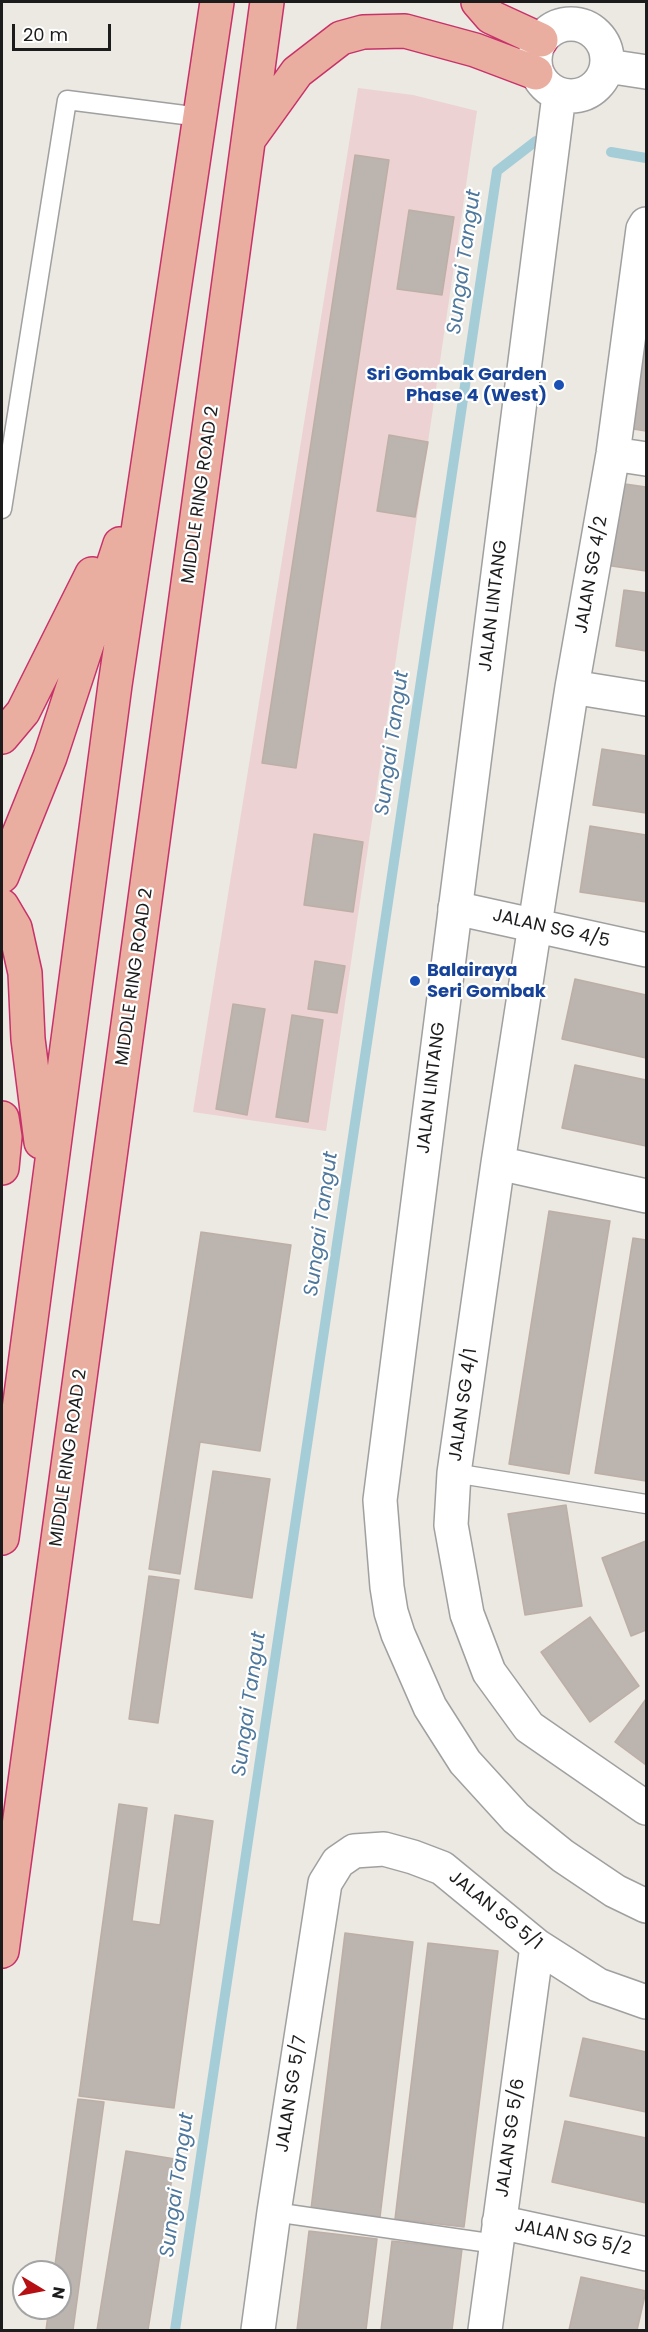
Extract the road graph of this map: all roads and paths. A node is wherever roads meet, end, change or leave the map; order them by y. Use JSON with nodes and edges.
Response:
{"nodes":[{"id":1,"x":217,"y":2,"type":"edge"},
{"id":2,"x":267,"y":2,"type":"edge"},
{"id":3,"x":478,"y":2,"type":"edge"},
{"id":4,"x":577,"y":13,"type":"edge"},
{"id":5,"x":541,"y":39,"type":"junction"},
{"id":6,"x":607,"y":66,"type":"junction"},
{"id":7,"x":646,"y":72,"type":"edge"},
{"id":8,"x":548,"y":84,"type":"junction"},
{"id":9,"x":200,"y":117,"type":"junction"},
{"id":10,"x":250,"y":139,"type":"junction"},
{"id":11,"x":646,"y":225,"type":"edge"},
{"id":12,"x":613,"y":454,"type":"junction"},
{"id":13,"x":646,"y":459,"type":"edge"},
{"id":14,"x":146,"y":466,"type":"junction"},
{"id":15,"x":2,"y":508,"type":"edge"},
{"id":16,"x":572,"y":687,"type":"junction"},
{"id":17,"x":646,"y":699,"type":"edge"},
{"id":18,"x":2,"y":737,"type":"edge"},
{"id":19,"x":2,"y":876,"type":"edge"},
{"id":20,"x":2,"y":906,"type":"edge"},
{"id":21,"x":455,"y":908,"type":"junction"},
{"id":22,"x":536,"y":926,"type":"junction"},
{"id":23,"x":646,"y":950,"type":"edge"},
{"id":24,"x":2,"y":1118,"type":"edge"},
{"id":25,"x":498,"y":1163,"type":"junction"},
{"id":26,"x":2,"y":1168,"type":"edge"},
{"id":27,"x":47,"y":1189,"type":"junction"},
{"id":28,"x":646,"y":1196,"type":"edge"},
{"id":29,"x":454,"y":1473,"type":"junction"},
{"id":30,"x":646,"y":1504,"type":"edge"},
{"id":31,"x":2,"y":1538,"type":"edge"},
{"id":32,"x":646,"y":1808,"type":"edge"},
{"id":33,"x":338,"y":1862,"type":"joint"},
{"id":34,"x":646,"y":1906,"type":"edge"},
{"id":35,"x":537,"y":1946,"type":"junction"},
{"id":36,"x":2,"y":1951,"type":"edge"},
{"id":37,"x":646,"y":2002,"type":"edge"},
{"id":38,"x":274,"y":2212,"type":"junction"},
{"id":39,"x":498,"y":2233,"type":"junction"},
{"id":40,"x":646,"y":2254,"type":"edge"},
{"id":41,"x":258,"y":2331,"type":"edge"},
{"id":42,"x":485,"y":2331,"type":"edge"}],
"edges":[{"from":1,"to":9,"type":"highway"},
{"from":2,"to":10,"type":"highway","name":"MIDDLE RING ROAD 2"},
{"from":3,"to":5,"type":"highway"},
{"from":4,"to":5,"type":"street"},
{"from":4,"to":6,"type":"street"},
{"from":5,"to":8,"type":"street"},
{"from":6,"to":7,"type":"street"},
{"from":6,"to":8,"type":"street"},
{"from":8,"to":10,"type":"highway"},
{"from":8,"to":21,"type":"street","name":"JALAN LINTANG"},
{"from":9,"to":14,"type":"highway"},
{"from":9,"to":15,"type":"lane"},
{"from":10,"to":36,"type":"highway","name":"MIDDLE RING ROAD 2"},
{"from":11,"to":12,"type":"street","name":"JALAN SG 4/2"},
{"from":12,"to":13,"type":"street"},
{"from":12,"to":16,"type":"street","name":"JALAN SG 4/2"},
{"from":14,"to":18,"type":"highway"},
{"from":14,"to":19,"type":"highway"},
{"from":14,"to":27,"type":"highway"},
{"from":16,"to":17,"type":"street"},
{"from":16,"to":22,"type":"street","name":"JALAN SG 4/2"},
{"from":20,"to":27,"type":"highway"},
{"from":21,"to":22,"type":"street","name":"JALAN SG 4/5"},
{"from":21,"to":34,"type":"street","name":"JALAN LINTANG"},
{"from":22,"to":23,"type":"street","name":"JALAN SG 4/5"},
{"from":22,"to":25,"type":"street","name":"JALAN SG 4/1"},
{"from":24,"to":26,"type":"highway"},
{"from":25,"to":28,"type":"street"},
{"from":25,"to":29,"type":"street","name":"JALAN SG 4/1"},
{"from":27,"to":31,"type":"highway"},
{"from":29,"to":30,"type":"lane"},
{"from":29,"to":32,"type":"street","name":"JALAN SG 4/1"},
{"from":33,"to":35,"type":"street","name":"JALAN SG 5/1"},
{"from":33,"to":38,"type":"street","name":"JALAN SG 5/7"},
{"from":35,"to":37,"type":"street","name":"JALAN SG 5/1"},
{"from":35,"to":39,"type":"street","name":"JALAN SG 5/6"},
{"from":38,"to":39,"type":"lane"},
{"from":38,"to":41,"type":"street","name":"JALAN SG 5/7"},
{"from":39,"to":40,"type":"street","name":"JALAN SG 5/2"},
{"from":39,"to":42,"type":"street","name":"JALAN SG 5/6"}]}
